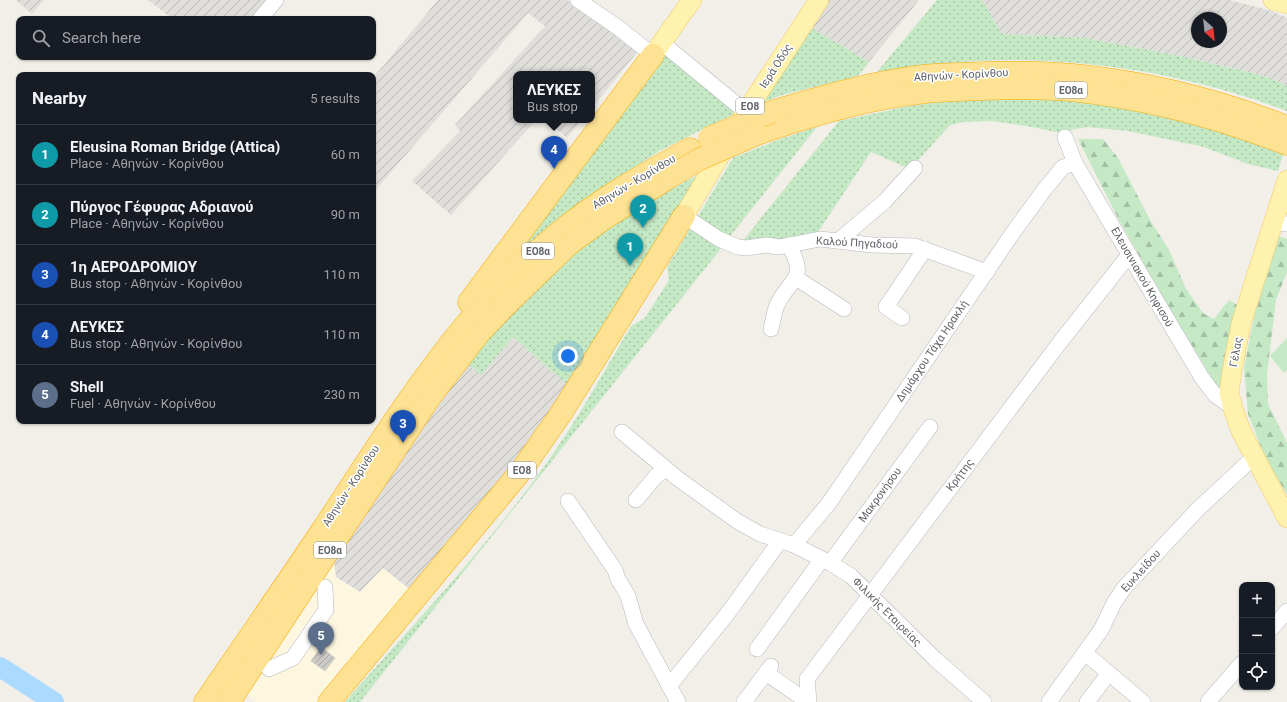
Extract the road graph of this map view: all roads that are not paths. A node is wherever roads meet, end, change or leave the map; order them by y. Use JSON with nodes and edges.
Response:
{"nodes":[{"id":1,"x":276,"y":0,"type":"edge"},
{"id":2,"x":578,"y":0,"type":"edge"},
{"id":3,"x":692,"y":0,"type":"edge"},
{"id":4,"x":819,"y":0,"type":"edge"},
{"id":5,"x":263,"y":16,"type":"edge"},
{"id":6,"x":657,"y":49,"type":"junction"},
{"id":7,"x":746,"y":112,"type":"junction"},
{"id":8,"x":1274,"y":127,"type":"edge"},
{"id":9,"x":1065,"y":137,"type":"dead end"},
{"id":10,"x":1287,"y":144,"type":"edge"},
{"id":11,"x":1075,"y":163,"type":"junction"},
{"id":12,"x":915,"y":168,"type":"dead end"},
{"id":13,"x":1287,"y":180,"type":"edge"},
{"id":14,"x":684,"y":216,"type":"junction"},
{"id":15,"x":1280,"y":223,"type":"edge"},
{"id":16,"x":838,"y":241,"type":"junction"},
{"id":17,"x":789,"y":245,"type":"junction"},
{"id":18,"x":925,"y":249,"type":"junction"},
{"id":19,"x":1129,"y":255,"type":"junction"},
{"id":20,"x":987,"y":272,"type":"junction"},
{"id":21,"x":796,"y":278,"type":"junction"},
{"id":22,"x":844,"y":309,"type":"dead end"},
{"id":23,"x":902,"y":318,"type":"dead end"},
{"id":24,"x":771,"y":329,"type":"dead end"},
{"id":25,"x":417,"y":389,"type":"junction"},
{"id":26,"x":1233,"y":408,"type":"junction"},
{"id":27,"x":930,"y":427,"type":"dead end"},
{"id":28,"x":622,"y":432,"type":"dead end"},
{"id":29,"x":1254,"y":457,"type":"junction"},
{"id":30,"x":666,"y":469,"type":"junction"},
{"id":31,"x":636,"y":500,"type":"dead end"},
{"id":32,"x":568,"y":501,"type":"dead end"},
{"id":33,"x":1287,"y":518,"type":"edge"},
{"id":34,"x":787,"y":543,"type":"junction"},
{"id":35,"x":826,"y":561,"type":"junction"},
{"id":36,"x":325,"y":587,"type":"dead end"},
{"id":37,"x":872,"y":595,"type":"junction"},
{"id":38,"x":1287,"y":612,"type":"edge"},
{"id":39,"x":1275,"y":625,"type":"edge"},
{"id":40,"x":757,"y":649,"type":"dead end"},
{"id":41,"x":1085,"y":653,"type":"junction"},
{"id":42,"x":1239,"y":666,"type":"edge"},
{"id":43,"x":269,"y":669,"type":"dead end"},
{"id":44,"x":1109,"y":673,"type":"junction"},
{"id":45,"x":669,"y":686,"type":"junction"},
{"id":46,"x":205,"y":702,"type":"edge"},
{"id":47,"x":229,"y":702,"type":"edge"},
{"id":48,"x":329,"y":702,"type":"edge"},
{"id":49,"x":678,"y":702,"type":"edge"},
{"id":50,"x":744,"y":702,"type":"edge"},
{"id":51,"x":808,"y":702,"type":"edge"},
{"id":52,"x":984,"y":702,"type":"edge"},
{"id":53,"x":1049,"y":702,"type":"edge"},
{"id":54,"x":1087,"y":702,"type":"edge"},
{"id":55,"x":1143,"y":702,"type":"edge"},
{"id":56,"x":1208,"y":702,"type":"edge"}],
"edges":[{"from":1,"to":5,"type":"street"},
{"from":2,"to":6,"type":"street"},
{"from":3,"to":6,"type":"main road"},
{"from":4,"to":7,"type":"main road","name":"Ιερά Οδός","number":"ΕΟ8"},
{"from":6,"to":7,"type":"street"},
{"from":6,"to":25,"type":"highway"},
{"from":7,"to":14,"type":"main road","name":"Ιερά Οδός","number":"ΕΟ8"},
{"from":8,"to":10,"type":"highway","name":"Αθηνών - Κορίνθου","number":"ΕΟ8α"},
{"from":8,"to":25,"type":"highway","name":"Αθηνών - Κορίνθου","number":"ΕΟ8α","bridge":true},
{"from":8,"to":47,"type":"highway","name":"Αθηνών - Κορίνθου","number":"ΕΟ8α","bridge":true},
{"from":9,"to":11,"type":"street","name":"Ελευσινιακού Κηφισού"},
{"from":11,"to":19,"type":"street","name":"Ελευσινιακού Κηφισού"},
{"from":11,"to":20,"type":"street","name":"Δημάρχου Τάχα Ηρακλή"},
{"from":12,"to":16,"type":"street"},
{"from":13,"to":15,"type":"main road","name":"Γέλας"},
{"from":14,"to":17,"type":"street","name":"Καλού Πηγαδιού"},
{"from":14,"to":48,"type":"highway","number":"ΕΟ8"},
{"from":15,"to":26,"type":"main road","name":"Γέλας"},
{"from":16,"to":17,"type":"street","name":"Καλού Πηγαδιού"},
{"from":16,"to":18,"type":"street","name":"Καλού Πηγαδιού"},
{"from":17,"to":21,"type":"street"},
{"from":18,"to":20,"type":"street","name":"Καλού Πηγαδιού"},
{"from":18,"to":23,"type":"street"},
{"from":19,"to":26,"type":"street","name":"Ελευσινιακού Κηφισού"},
{"from":19,"to":37,"type":"street","name":"Κρήτης"},
{"from":20,"to":34,"type":"street","name":"Δημάρχου Τάχα Ηρακλή"},
{"from":21,"to":22,"type":"street"},
{"from":21,"to":24,"type":"street"},
{"from":25,"to":46,"type":"highway","name":"Αθηνών - Κορίνθου"},
{"from":26,"to":29,"type":"main road","name":"Γέλας"},
{"from":27,"to":35,"type":"street","name":"Μακρονήσου"},
{"from":28,"to":30,"type":"street","name":"Φιλικής Εταιρείας"},
{"from":29,"to":33,"type":"main road","name":"Γέλας"},
{"from":29,"to":41,"type":"street","name":"Ευκλείδου"},
{"from":30,"to":31,"type":"street"},
{"from":30,"to":34,"type":"street","name":"Φιλικής Εταιρείας"},
{"from":32,"to":45,"type":"street"},
{"from":34,"to":35,"type":"street","name":"Φιλικής Εταιρείας"},
{"from":34,"to":45,"type":"street","name":"Δημάρχου Τάχα Ηρακλή"},
{"from":35,"to":37,"type":"street","name":"Φιλικής Εταιρείας"},
{"from":35,"to":40,"type":"street","name":"Μακρονήσου"},
{"from":36,"to":43,"type":"street"},
{"from":37,"to":51,"type":"street","name":"Κρήτης"},
{"from":37,"to":52,"type":"street","name":"Φιλικής Εταιρείας"},
{"from":38,"to":39,"type":"street"},
{"from":41,"to":44,"type":"street"},
{"from":41,"to":53,"type":"street","name":"Ευκλείδου"},
{"from":42,"to":56,"type":"street"},
{"from":44,"to":54,"type":"street"},
{"from":44,"to":55,"type":"street"},
{"from":45,"to":49,"type":"street"},
{"from":50,"to":51,"type":"street"}]}
